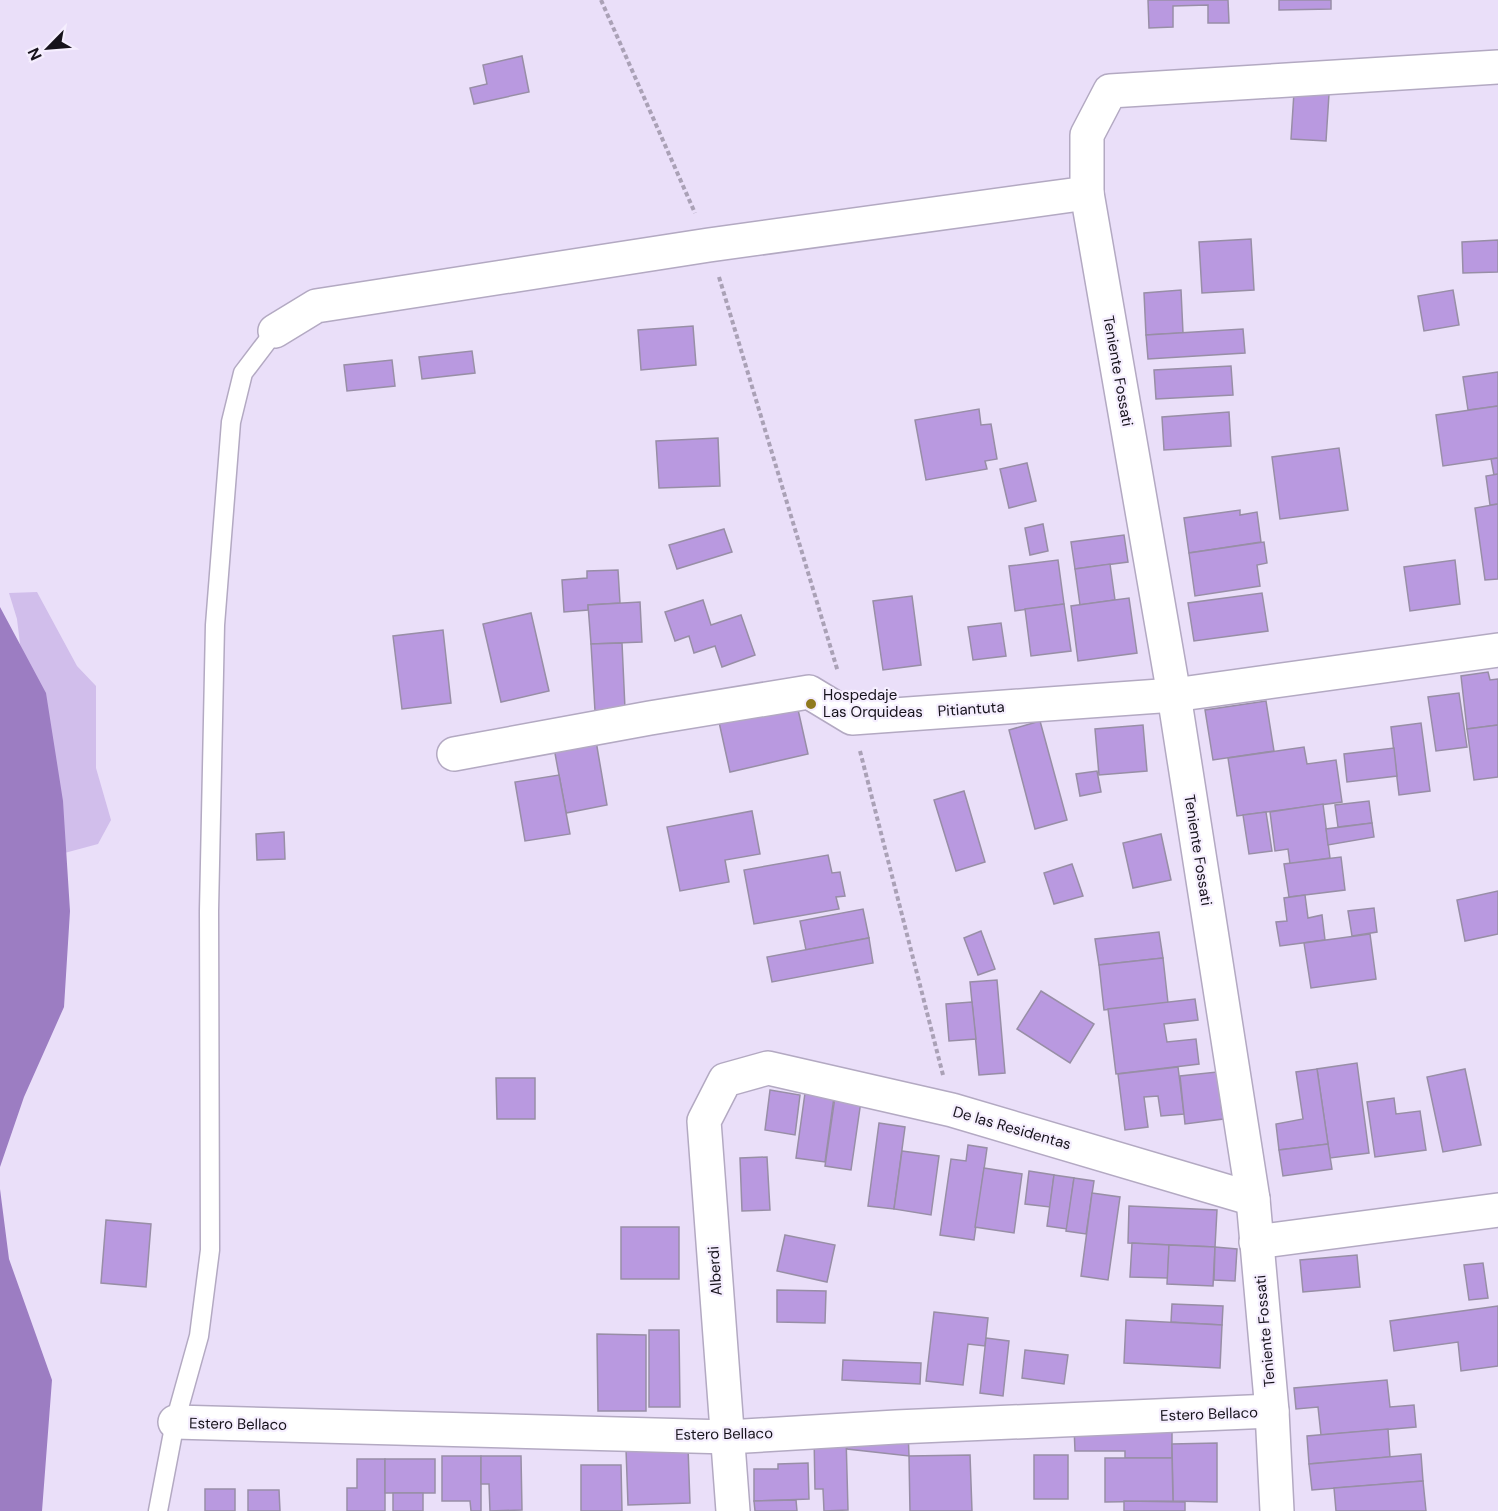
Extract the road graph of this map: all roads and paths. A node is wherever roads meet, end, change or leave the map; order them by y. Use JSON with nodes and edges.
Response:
{"nodes":[{"id":1,"x":601,"y":0,"type":"edge"},
{"id":2,"x":1498,"y":67,"type":"edge"},
{"id":3,"x":1087,"y":193,"type":"junction"},
{"id":4,"x":709,"y":245,"type":"junction"},
{"id":5,"x":275,"y":331,"type":"joint"},
{"id":6,"x":1498,"y":650,"type":"edge"},
{"id":7,"x":1174,"y":695,"type":"junction"},
{"id":8,"x":852,"y":718,"type":"junction"},
{"id":9,"x":454,"y":754,"type":"dead end"},
{"id":10,"x":768,"y":1068,"type":"joint"},
{"id":11,"x":952,"y":1110,"type":"junction"},
{"id":12,"x":1253,"y":1199,"type":"junction"},
{"id":13,"x":1498,"y":1210,"type":"edge"},
{"id":14,"x":1257,"y":1242,"type":"junction"},
{"id":15,"x":1272,"y":1411,"type":"junction"},
{"id":16,"x":175,"y":1422,"type":"junction"},
{"id":17,"x":728,"y":1437,"type":"junction"},
{"id":18,"x":158,"y":1511,"type":"edge"},
{"id":19,"x":733,"y":1511,"type":"edge"},
{"id":20,"x":1277,"y":1511,"type":"edge"}],
"edges":[{"from":1,"to":4,"type":"path"},
{"from":2,"to":3,"type":"street","name":"Teniente Fossati"},
{"from":3,"to":4,"type":"street"},
{"from":3,"to":7,"type":"street","name":"Teniente Fossati"},
{"from":4,"to":5,"type":"street"},
{"from":4,"to":8,"type":"path"},
{"from":5,"to":16,"type":"lane"},
{"from":6,"to":7,"type":"street","name":"Pitiantuta"},
{"from":7,"to":8,"type":"street","name":"Pitiantuta"},
{"from":7,"to":12,"type":"street","name":"Teniente Fossati"},
{"from":8,"to":9,"type":"street"},
{"from":8,"to":11,"type":"path"},
{"from":10,"to":11,"type":"street","name":"De las Residentas"},
{"from":10,"to":17,"type":"street","name":"Alberdi"},
{"from":11,"to":12,"type":"street","name":"De las Residentas"},
{"from":12,"to":14,"type":"street","name":"Teniente Fossati"},
{"from":13,"to":14,"type":"street"},
{"from":14,"to":15,"type":"street","name":"Teniente Fossati"},
{"from":15,"to":17,"type":"street","name":"Estero Bellaco"},
{"from":15,"to":20,"type":"street","name":"Teniente Fossati"},
{"from":16,"to":17,"type":"street","name":"Estero Bellaco"},
{"from":16,"to":18,"type":"lane"},
{"from":17,"to":19,"type":"street","name":"Alberdi"}]}
